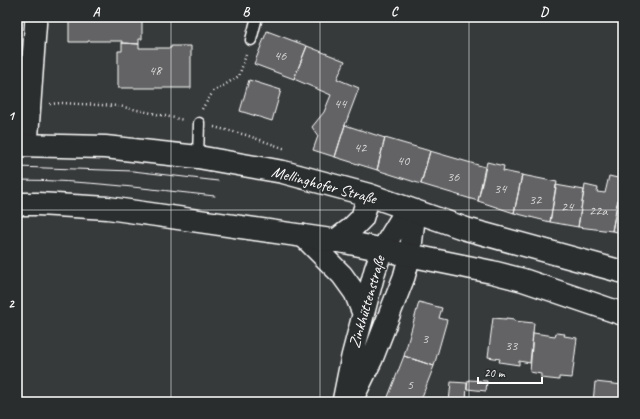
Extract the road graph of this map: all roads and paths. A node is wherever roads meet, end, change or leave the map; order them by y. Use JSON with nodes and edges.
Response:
{"nodes":[{"id":1,"x":36,"y":17,"type":"edge"},
{"id":2,"x":257,"y":17,"type":"edge"},
{"id":3,"x":251,"y":40,"type":"joint"},
{"id":4,"x":199,"y":123,"type":"joint"},
{"id":5,"x":22,"y":144,"type":"edge"},
{"id":6,"x":198,"y":157,"type":"junction"},
{"id":7,"x":369,"y":195,"type":"junction"},
{"id":8,"x":17,"y":204,"type":"edge"},
{"id":9,"x":411,"y":210,"type":"junction"},
{"id":10,"x":302,"y":235,"type":"junction"},
{"id":11,"x":335,"y":240,"type":"junction"},
{"id":12,"x":382,"y":250,"type":"junction"},
{"id":13,"x":410,"y":255,"type":"junction"},
{"id":14,"x":617,"y":268,"type":"edge"},
{"id":15,"x":364,"y":313,"type":"junction"},
{"id":16,"x":623,"y":314,"type":"edge"},
{"id":17,"x":343,"y":402,"type":"edge"},
{"id":18,"x":351,"y":402,"type":"edge"}],
"edges":[{"from":1,"to":5,"type":"street"},
{"from":2,"to":3,"type":"lane"},
{"from":3,"to":4,"type":"path"},
{"from":4,"to":6,"type":"lane"},
{"from":5,"to":6,"type":"main road","name":"Mellinghofer Straße"},
{"from":6,"to":7,"type":"main road","name":"Mellinghofer Straße"},
{"from":7,"to":9,"type":"main road","name":"Mellinghofer Straße"},
{"from":7,"to":11,"type":"main road"},
{"from":8,"to":10,"type":"main road"},
{"from":9,"to":12,"type":"street","name":"Zinkhüttenstraße"},
{"from":9,"to":13,"type":"street","name":"Zinkhüttenstraße"},
{"from":9,"to":14,"type":"main road","name":"Mellinghofer Straße"},
{"from":10,"to":11,"type":"main road"},
{"from":10,"to":15,"type":"street"},
{"from":11,"to":12,"type":"main road"},
{"from":12,"to":13,"type":"main road"},
{"from":12,"to":15,"type":"street","name":"Zinkhüttenstraße"},
{"from":13,"to":16,"type":"main road"},
{"from":13,"to":18,"type":"street","name":"Zinkhüttenstraße"},
{"from":15,"to":17,"type":"street","name":"Zinkhüttenstraße"}]}
